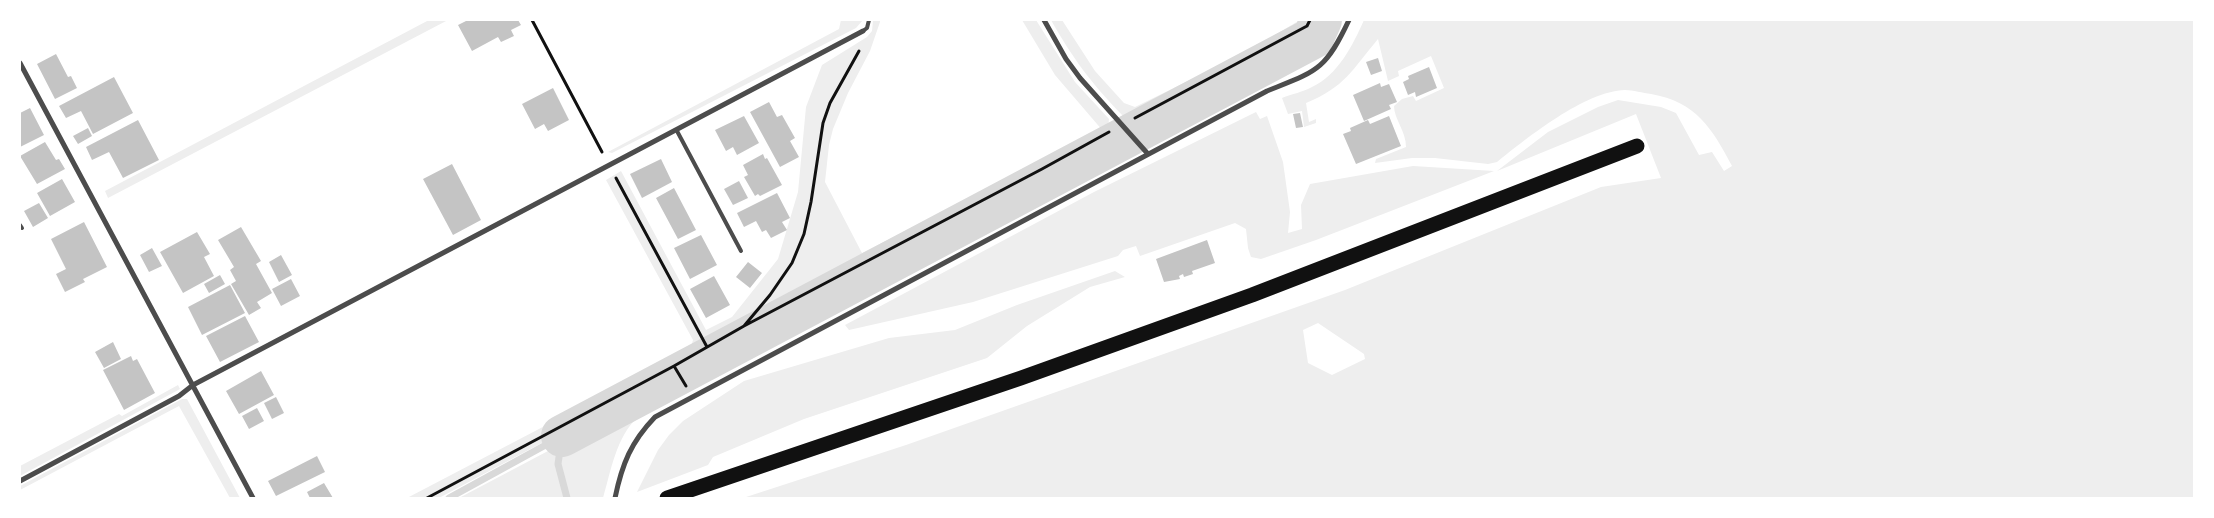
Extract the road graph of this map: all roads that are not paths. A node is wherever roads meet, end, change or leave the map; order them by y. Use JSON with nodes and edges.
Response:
{"nodes":[{"id":1,"x":869,"y":20,"type":"edge"},
{"id":2,"x":1044,"y":20,"type":"edge"},
{"id":3,"x":1349,"y":20,"type":"edge"},
{"id":4,"x":863,"y":31,"type":"joint"},
{"id":5,"x":20,"y":63,"type":"edge"},
{"id":6,"x":677,"y":130,"type":"junction"},
{"id":7,"x":1637,"y":146,"type":"dead end"},
{"id":8,"x":1148,"y":154,"type":"junction"},
{"id":9,"x":741,"y":251,"type":"dead end"},
{"id":10,"x":193,"y":385,"type":"junction"},
{"id":11,"x":20,"y":481,"type":"edge"},
{"id":12,"x":253,"y":498,"type":"edge"},
{"id":13,"x":614,"y":498,"type":"edge"},
{"id":14,"x":667,"y":498,"type":"edge"}],
"edges":[{"from":1,"to":4,"type":"lane"},
{"from":2,"to":8,"type":"street"},
{"from":3,"to":8,"type":"street"},
{"from":4,"to":6,"type":"street"},
{"from":5,"to":10,"type":"street"},
{"from":6,"to":9,"type":"lane"},
{"from":6,"to":10,"type":"street"},
{"from":7,"to":14,"type":"highway"},
{"from":8,"to":13,"type":"street"},
{"from":10,"to":11,"type":"street"},
{"from":10,"to":12,"type":"street"}]}
